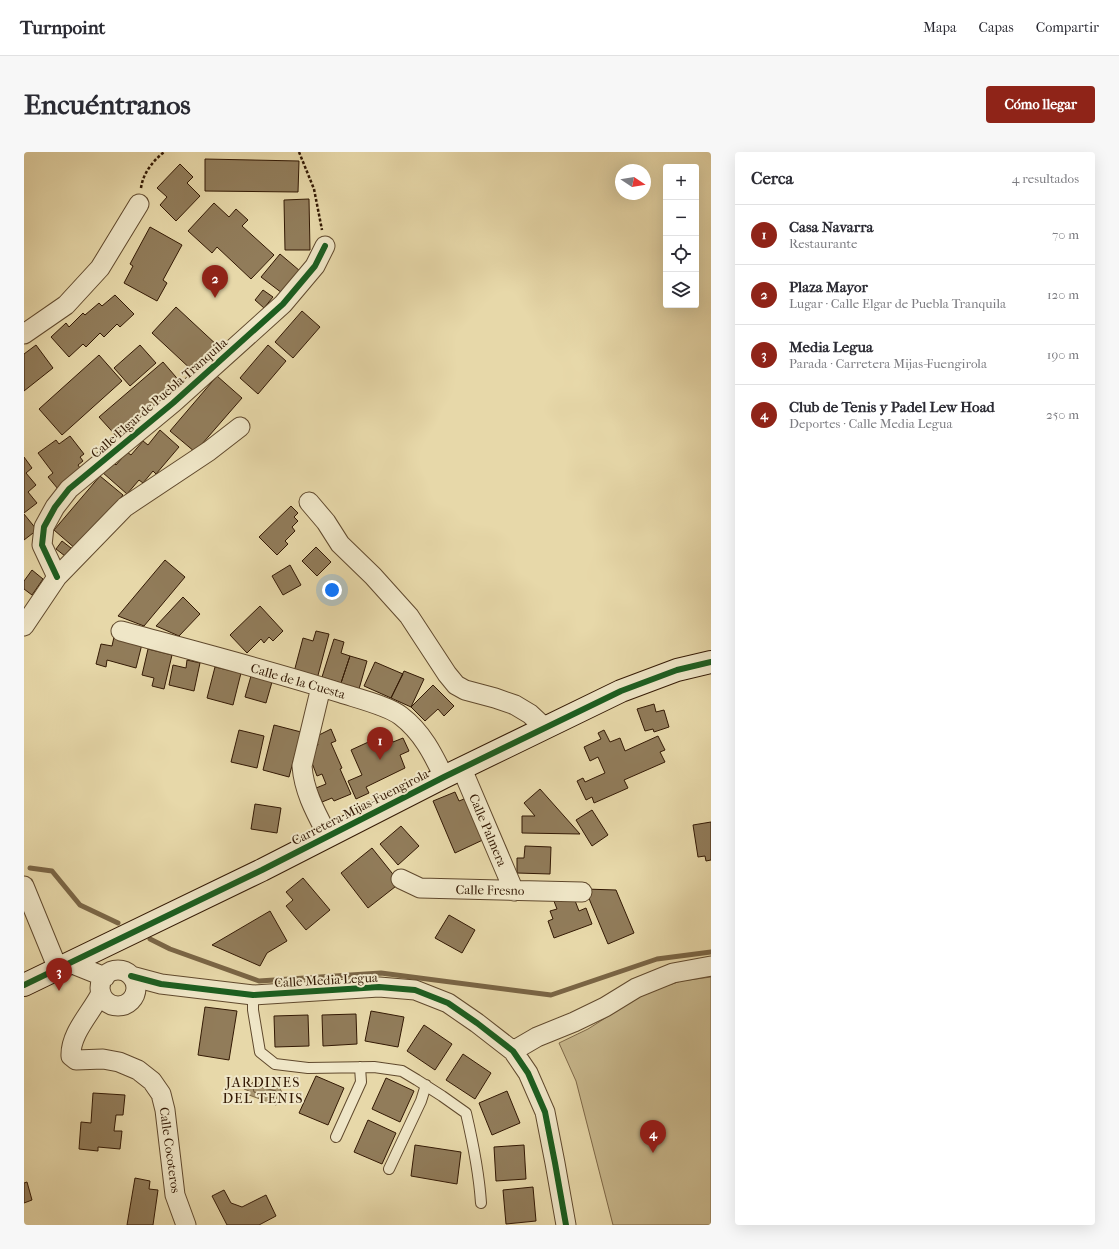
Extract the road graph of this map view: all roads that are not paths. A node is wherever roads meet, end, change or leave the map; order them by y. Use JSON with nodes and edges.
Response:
{"nodes":[{"id":1,"x":139,"y":204,"type":"road end"},
{"id":2,"x":325,"y":246,"type":"road end"},
{"id":3,"x":24,"y":334,"type":"edge"},
{"id":4,"x":240,"y":427,"type":"dead end"},
{"id":5,"x":309,"y":502,"type":"dead end"},
{"id":6,"x":57,"y":577,"type":"junction"},
{"id":7,"x":24,"y":626,"type":"edge"},
{"id":8,"x":121,"y":631,"type":"dead end"},
{"id":9,"x":711,"y":662,"type":"edge"},
{"id":10,"x":321,"y":687,"type":"junction"},
{"id":11,"x":545,"y":728,"type":"junction"},
{"id":12,"x":453,"y":773,"type":"junction"},
{"id":13,"x":328,"y":836,"type":"junction"},
{"id":14,"x":401,"y":879,"type":"dead end"},
{"id":15,"x":24,"y":886,"type":"edge"},
{"id":16,"x":514,"y":891,"type":"junction"},
{"id":17,"x":582,"y":892,"type":"dead end"},
{"id":18,"x":64,"y":966,"type":"junction"},
{"id":19,"x":711,"y":966,"type":"edge"},
{"id":20,"x":131,"y":976,"type":"junction"},
{"id":21,"x":161,"y":984,"type":"junction"},
{"id":22,"x":24,"y":985,"type":"edge"},
{"id":23,"x":103,"y":985,"type":"junction"},
{"id":24,"x":253,"y":995,"type":"junction"},
{"id":25,"x":126,"y":1002,"type":"junction"},
{"id":26,"x":83,"y":1022,"type":"junction"},
{"id":27,"x":512,"y":1051,"type":"junction"},
{"id":28,"x":360,"y":1067,"type":"junction"},
{"id":29,"x":426,"y":1086,"type":"junction"},
{"id":30,"x":336,"y":1137,"type":"dead end"},
{"id":31,"x":389,"y":1169,"type":"dead end"},
{"id":32,"x":481,"y":1202,"type":"dead end"},
{"id":33,"x":186,"y":1225,"type":"edge"},
{"id":34,"x":566,"y":1225,"type":"edge"}],
"edges":[{"from":1,"to":3,"type":"street"},
{"from":2,"to":6,"type":"street","name":"Calle Elgar de Puebla Tranquila"},
{"from":4,"to":6,"type":"street"},
{"from":5,"to":11,"type":"street"},
{"from":6,"to":7,"type":"street"},
{"from":8,"to":10,"type":"street","name":"Calle de la Cuesta"},
{"from":9,"to":11,"type":"main road","name":"Carretera Mijas-Fuengirola"},
{"from":10,"to":12,"type":"street","name":"Calle de la Cuesta"},
{"from":10,"to":13,"type":"street"},
{"from":11,"to":12,"type":"main road","name":"Carretera Mijas-Fuengirola"},
{"from":12,"to":13,"type":"main road","name":"Carretera Mijas-Fuengirola"},
{"from":12,"to":16,"type":"street","name":"Calle Palmera"},
{"from":13,"to":18,"type":"main road","name":"Carretera Mijas-Fuengirola"},
{"from":14,"to":16,"type":"street","name":"Calle Fresno"},
{"from":15,"to":18,"type":"street"},
{"from":16,"to":17,"type":"street","name":"Calle Fresno"},
{"from":18,"to":22,"type":"main road","name":"Carretera Mijas-Fuengirola"},
{"from":18,"to":23,"type":"street"},
{"from":19,"to":27,"type":"street"},
{"from":20,"to":21,"type":"street","name":"Calle Media Legua"},
{"from":20,"to":23,"type":"street"},
{"from":20,"to":25,"type":"street"},
{"from":21,"to":24,"type":"street","name":"Calle Media Legua"},
{"from":21,"to":25,"type":"street","name":"Calle Media Legua"},
{"from":23,"to":25,"type":"street"},
{"from":23,"to":26,"type":"street"},
{"from":24,"to":27,"type":"street","name":"Calle Media Legua"},
{"from":24,"to":28,"type":"lane"},
{"from":25,"to":26,"type":"street","name":"Calle Media Legua"},
{"from":26,"to":33,"type":"street","name":"Calle Cocoteros"},
{"from":27,"to":34,"type":"street","name":"Calle Media Legua"},
{"from":28,"to":29,"type":"lane"},
{"from":28,"to":30,"type":"lane"},
{"from":29,"to":31,"type":"lane"},
{"from":29,"to":32,"type":"lane"}]}
